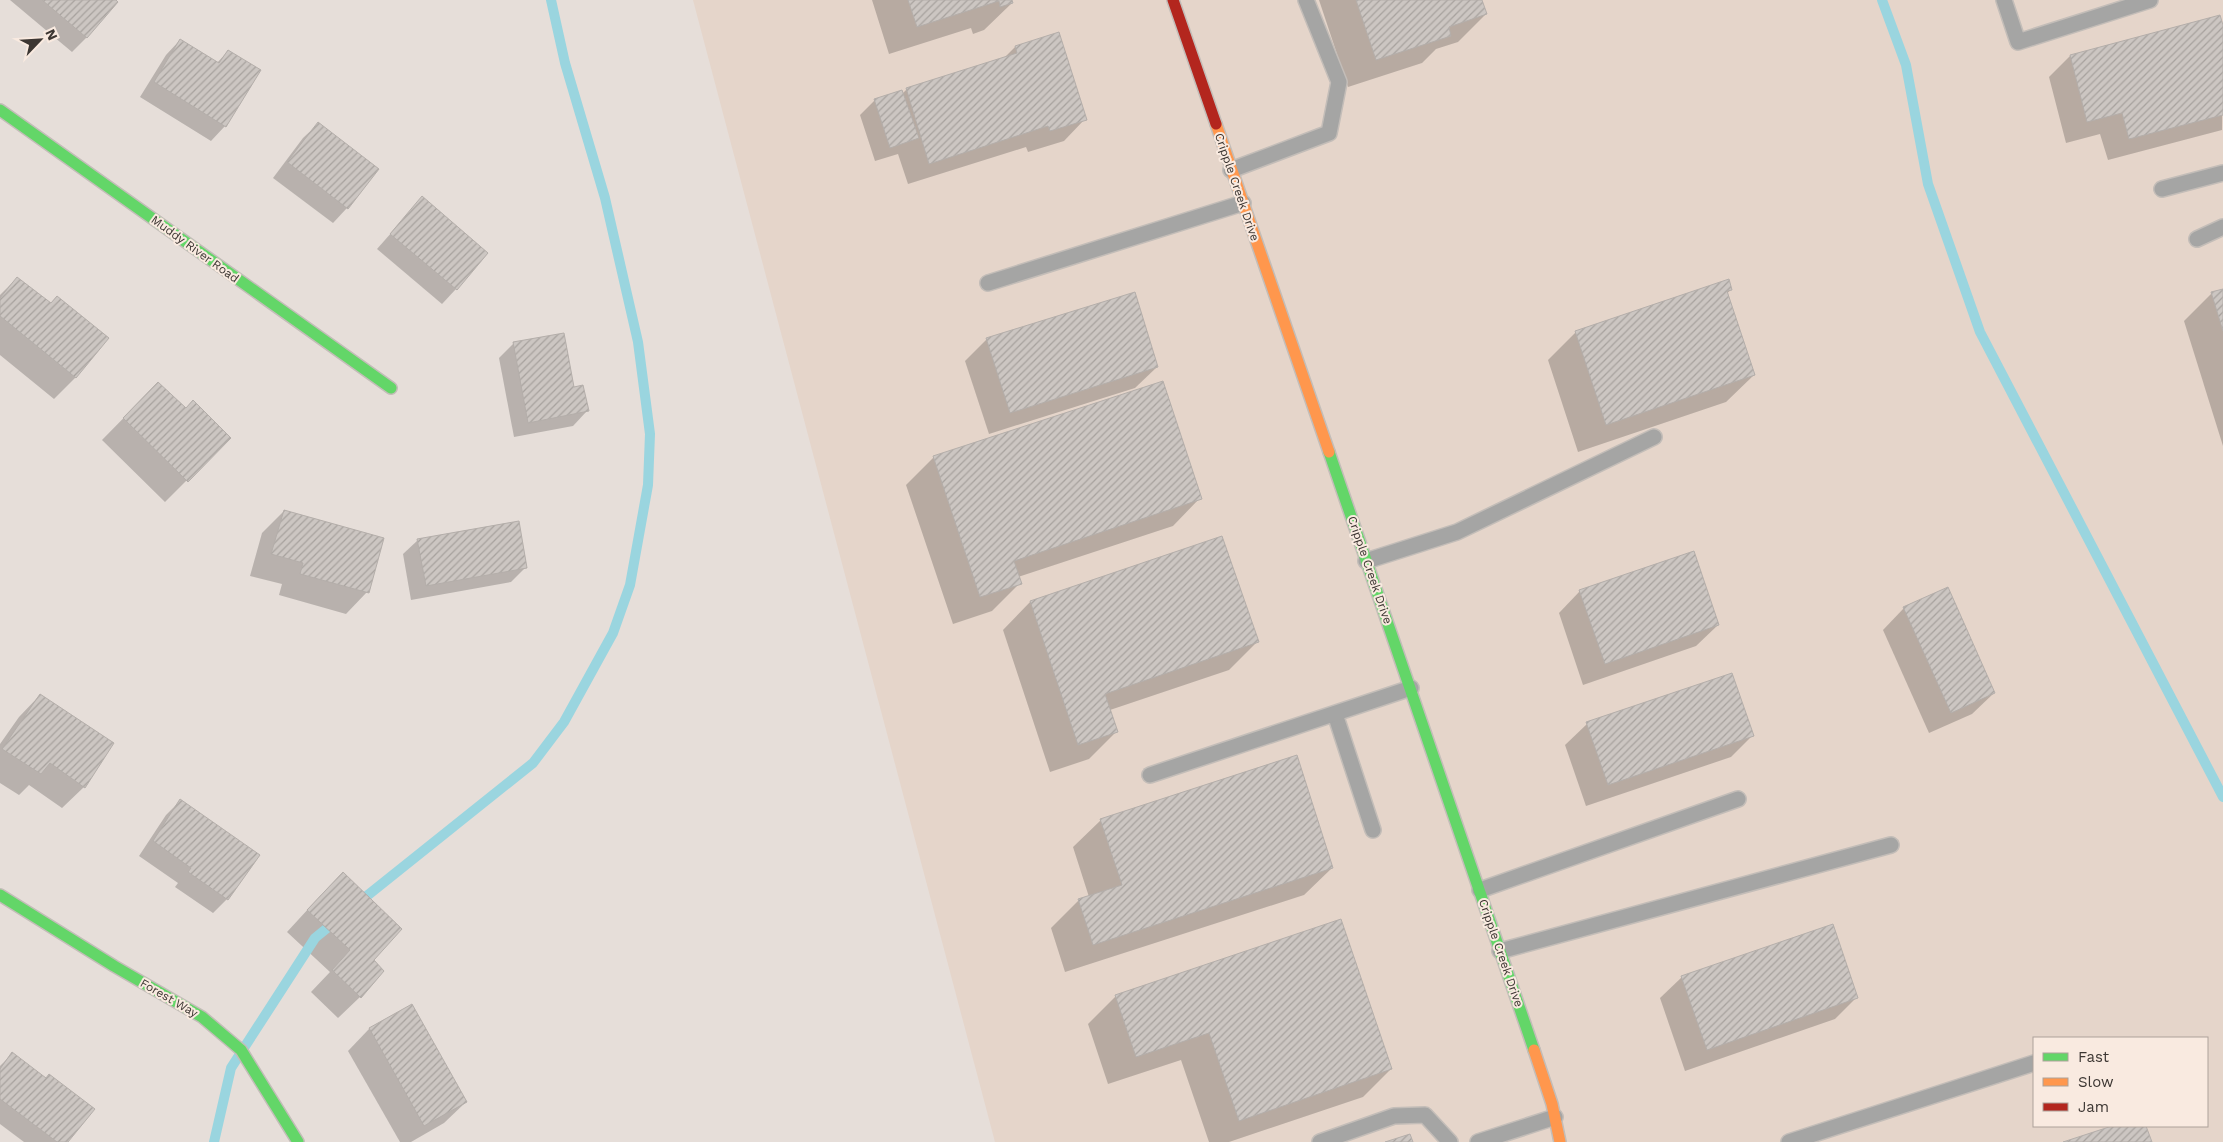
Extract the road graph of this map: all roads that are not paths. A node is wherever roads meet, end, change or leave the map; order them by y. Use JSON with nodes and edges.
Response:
{"nodes":[{"id":1,"x":1173,"y":0,"type":"edge"},
{"id":2,"x":1306,"y":0,"type":"edge"},
{"id":3,"x":2004,"y":0,"type":"edge"},
{"id":4,"x":2150,"y":0,"type":"edge"},
{"id":5,"x":0,"y":110,"type":"edge"},
{"id":6,"x":1232,"y":170,"type":"junction"},
{"id":7,"x":2223,"y":173,"type":"edge"},
{"id":8,"x":2162,"y":190,"type":"dead end"},
{"id":9,"x":1243,"y":203,"type":"junction"},
{"id":10,"x":2223,"y":227,"type":"edge"},
{"id":11,"x":2197,"y":238,"type":"dead end"},
{"id":12,"x":988,"y":283,"type":"dead end"},
{"id":13,"x":390,"y":388,"type":"dead end"},
{"id":14,"x":1654,"y":437,"type":"dead end"},
{"id":15,"x":1366,"y":561,"type":"junction"},
{"id":16,"x":1411,"y":688,"type":"junction"},
{"id":17,"x":1335,"y":714,"type":"junction"},
{"id":18,"x":1150,"y":776,"type":"dead end"},
{"id":19,"x":1738,"y":799,"type":"dead end"},
{"id":20,"x":1373,"y":830,"type":"dead end"},
{"id":21,"x":1892,"y":845,"type":"dead end"},
{"id":22,"x":1480,"y":890,"type":"junction"},
{"id":23,"x":0,"y":895,"type":"edge"},
{"id":24,"x":1500,"y":950,"type":"junction"},
{"id":25,"x":2033,"y":1063,"type":"edge"},
{"id":26,"x":1555,"y":1117,"type":"junction"},
{"id":27,"x":298,"y":1142,"type":"edge"},
{"id":28,"x":1320,"y":1142,"type":"edge"},
{"id":29,"x":1450,"y":1142,"type":"edge"},
{"id":30,"x":1478,"y":1142,"type":"edge"},
{"id":31,"x":1560,"y":1142,"type":"edge"},
{"id":32,"x":1789,"y":1142,"type":"edge"}],
"edges":[{"from":1,"to":6,"type":"street","name":"Cripple Creek Drive"},
{"from":2,"to":6,"type":"lane"},
{"from":3,"to":4,"type":"lane"},
{"from":5,"to":13,"type":"street","name":"Muddy River Road"},
{"from":6,"to":9,"type":"street","name":"Cripple Creek Drive"},
{"from":7,"to":8,"type":"lane"},
{"from":9,"to":12,"type":"lane"},
{"from":9,"to":15,"type":"street","name":"Cripple Creek Drive"},
{"from":10,"to":11,"type":"lane"},
{"from":14,"to":15,"type":"lane"},
{"from":15,"to":16,"type":"street","name":"Cripple Creek Drive"},
{"from":16,"to":17,"type":"lane"},
{"from":16,"to":22,"type":"street","name":"Cripple Creek Drive"},
{"from":17,"to":18,"type":"lane"},
{"from":17,"to":20,"type":"lane"},
{"from":19,"to":22,"type":"lane"},
{"from":21,"to":24,"type":"lane"},
{"from":22,"to":24,"type":"street","name":"Cripple Creek Drive"},
{"from":23,"to":27,"type":"street","name":"Forest Way"},
{"from":24,"to":26,"type":"street","name":"Cripple Creek Drive"},
{"from":25,"to":32,"type":"lane"},
{"from":26,"to":30,"type":"lane"},
{"from":26,"to":31,"type":"street","name":"Cripple Creek Drive"},
{"from":28,"to":29,"type":"lane"}]}
